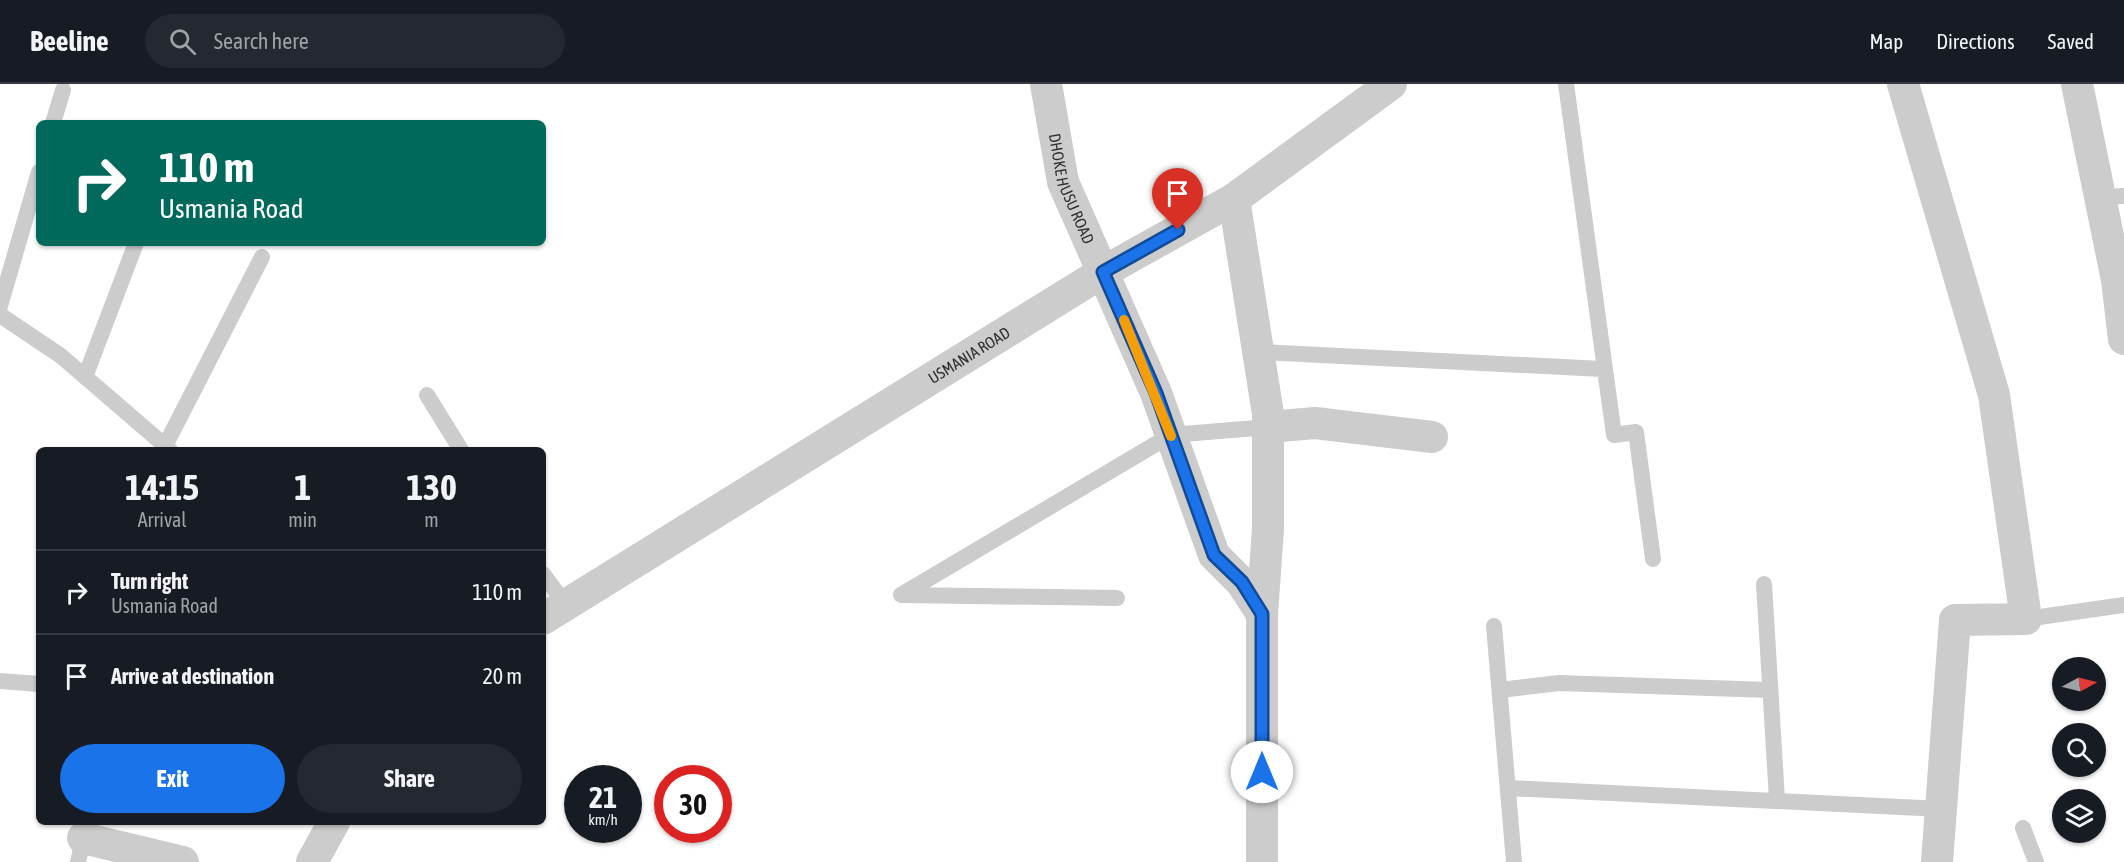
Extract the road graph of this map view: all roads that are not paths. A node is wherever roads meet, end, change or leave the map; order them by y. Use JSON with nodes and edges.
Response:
{"nodes":[{"id":1,"x":1046,"y":84,"type":"edge"},
{"id":2,"x":1391,"y":84,"type":"edge"},
{"id":3,"x":1566,"y":84,"type":"edge"},
{"id":4,"x":1903,"y":84,"type":"edge"},
{"id":5,"x":2077,"y":84,"type":"edge"},
{"id":6,"x":63,"y":90,"type":"dead end"},
{"id":7,"x":54,"y":120,"type":"edge"},
{"id":8,"x":36,"y":182,"type":"edge"},
{"id":9,"x":2112,"y":196,"type":"edge"},
{"id":10,"x":1234,"y":199,"type":"junction"},
{"id":11,"x":135,"y":246,"type":"edge"},
{"id":12,"x":262,"y":257,"type":"dead end"},
{"id":13,"x":1103,"y":272,"type":"junction"},
{"id":14,"x":0,"y":306,"type":"edge"},
{"id":15,"x":0,"y":315,"type":"edge"},
{"id":16,"x":2124,"y":339,"type":"edge"},
{"id":17,"x":1258,"y":352,"type":"junction"},
{"id":18,"x":1603,"y":369,"type":"junction"},
{"id":19,"x":85,"y":377,"type":"junction"},
{"id":20,"x":427,"y":395,"type":"dead end"},
{"id":21,"x":1268,"y":427,"type":"junction"},
{"id":22,"x":1171,"y":435,"type":"junction"},
{"id":23,"x":1432,"y":437,"type":"dead end"},
{"id":24,"x":166,"y":447,"type":"edge"},
{"id":25,"x":167,"y":447,"type":"edge"},
{"id":26,"x":459,"y":447,"type":"edge"},
{"id":27,"x":1653,"y":559,"type":"dead end"},
{"id":28,"x":546,"y":584,"type":"edge"},
{"id":29,"x":1764,"y":584,"type":"dead end"},
{"id":30,"x":1117,"y":598,"type":"dead end"},
{"id":31,"x":2124,"y":605,"type":"edge"},
{"id":32,"x":555,"y":612,"type":"edge"},
{"id":33,"x":1262,"y":614,"type":"junction"},
{"id":34,"x":2026,"y":619,"type":"junction"},
{"id":35,"x":1494,"y":626,"type":"dead end"},
{"id":36,"x":0,"y":681,"type":"edge"},
{"id":37,"x":36,"y":684,"type":"edge"},
{"id":38,"x":1500,"y":690,"type":"junction"},
{"id":39,"x":1770,"y":690,"type":"junction"},
{"id":40,"x":1508,"y":788,"type":"junction"},
{"id":41,"x":1777,"y":800,"type":"junction"},
{"id":42,"x":1941,"y":809,"type":"junction"},
{"id":43,"x":332,"y":825,"type":"edge"},
{"id":44,"x":2023,"y":828,"type":"dead end"},
{"id":45,"x":83,"y":841,"type":"edge"},
{"id":46,"x":183,"y":862,"type":"edge"},
{"id":47,"x":312,"y":862,"type":"edge"},
{"id":48,"x":1262,"y":862,"type":"edge"},
{"id":49,"x":1514,"y":862,"type":"edge"},
{"id":50,"x":1937,"y":862,"type":"edge"},
{"id":51,"x":2036,"y":862,"type":"edge"}],
"edges":[{"from":1,"to":13,"type":"street","name":"DHOKE HUSU ROAD"},
{"from":2,"to":10,"type":"street","name":"USMANIA ROAD"},
{"from":3,"to":18,"type":"lane"},
{"from":4,"to":34,"type":"street"},
{"from":5,"to":9,"type":"street"},
{"from":6,"to":7,"type":"lane"},
{"from":8,"to":14,"type":"lane"},
{"from":9,"to":16,"type":"street"},
{"from":10,"to":13,"type":"street","name":"USMANIA ROAD"},
{"from":10,"to":17,"type":"street"},
{"from":11,"to":19,"type":"lane"},
{"from":12,"to":25,"type":"lane"},
{"from":13,"to":22,"type":"street","name":"DHOKE HUSU ROAD"},
{"from":13,"to":32,"type":"street","name":"USMANIA ROAD"},
{"from":15,"to":19,"type":"lane"},
{"from":17,"to":18,"type":"lane"},
{"from":17,"to":21,"type":"street"},
{"from":18,"to":27,"type":"lane"},
{"from":19,"to":24,"type":"lane"},
{"from":20,"to":26,"type":"lane"},
{"from":21,"to":22,"type":"lane"},
{"from":21,"to":23,"type":"street"},
{"from":21,"to":33,"type":"street"},
{"from":22,"to":30,"type":"lane"},
{"from":22,"to":33,"type":"street","name":"DHOKE HUSU ROAD"},
{"from":28,"to":32,"type":"lane"},
{"from":29,"to":39,"type":"lane"},
{"from":31,"to":34,"type":"lane"},
{"from":33,"to":48,"type":"street"},
{"from":34,"to":42,"type":"street"},
{"from":35,"to":38,"type":"lane"},
{"from":36,"to":37,"type":"lane"},
{"from":38,"to":39,"type":"lane"},
{"from":38,"to":40,"type":"lane"},
{"from":39,"to":41,"type":"lane"},
{"from":40,"to":41,"type":"lane"},
{"from":40,"to":49,"type":"lane"},
{"from":41,"to":42,"type":"lane"},
{"from":42,"to":50,"type":"street"},
{"from":43,"to":47,"type":"street"},
{"from":44,"to":51,"type":"lane"},
{"from":45,"to":46,"type":"street"}]}
